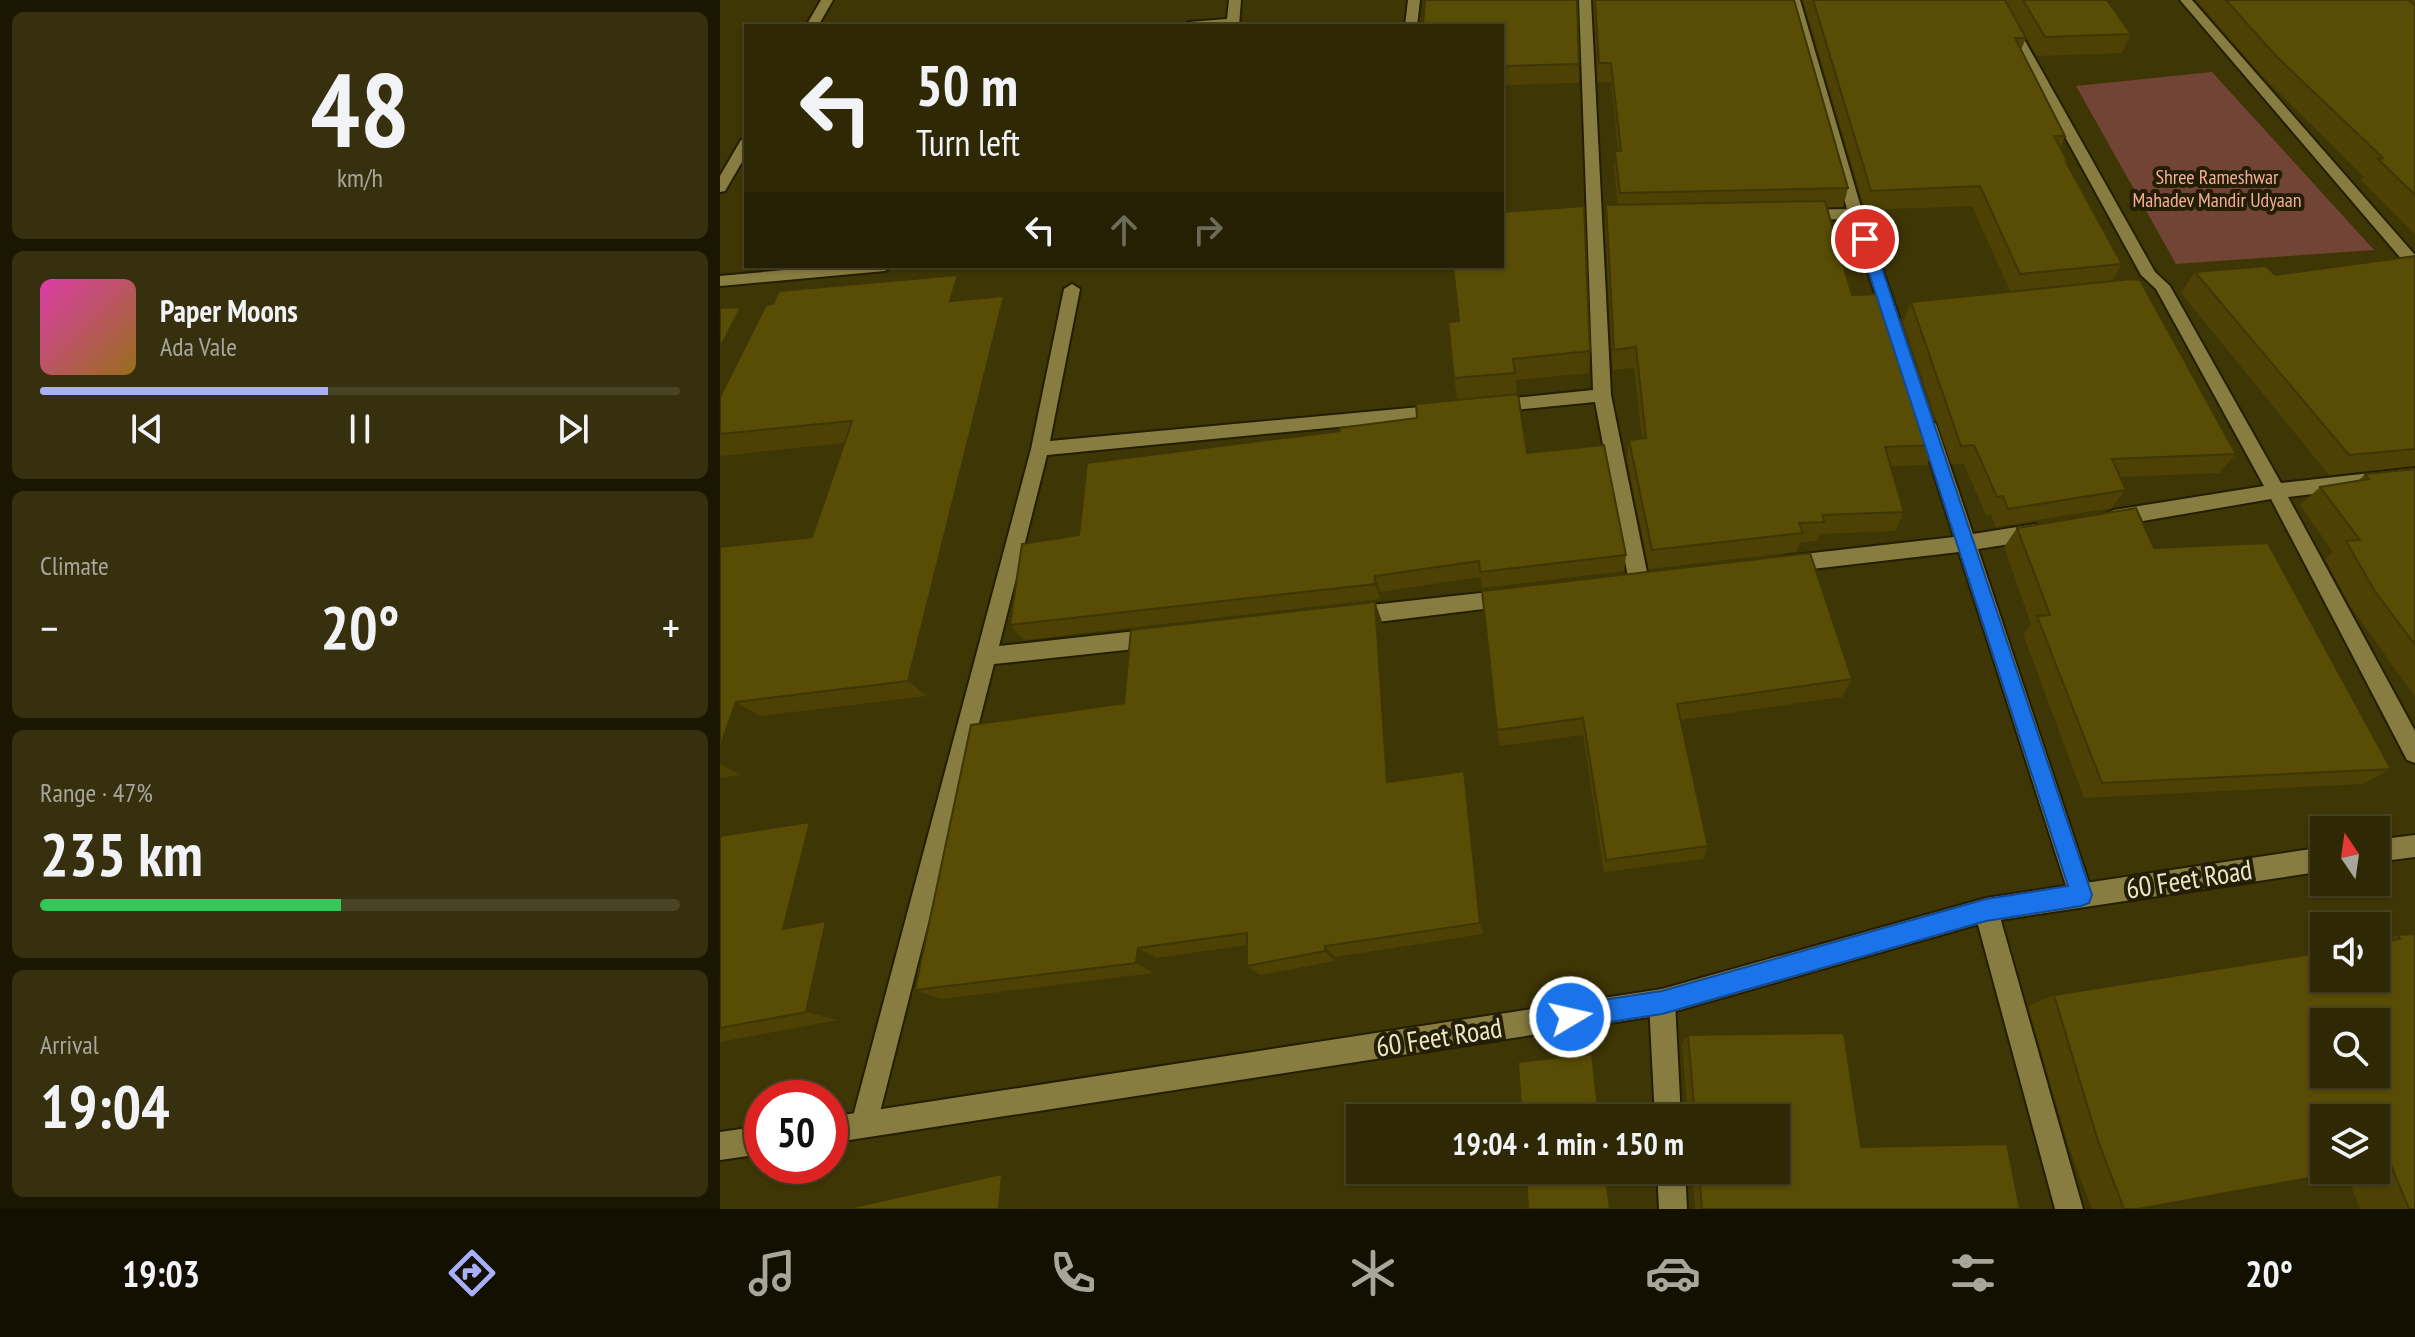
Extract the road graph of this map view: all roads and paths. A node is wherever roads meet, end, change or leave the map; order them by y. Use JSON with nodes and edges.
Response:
{"nodes":[{"id":1,"x":827,"y":0,"type":"edge"},
{"id":2,"x":1235,"y":0,"type":"edge"},
{"id":3,"x":1414,"y":0,"type":"edge"},
{"id":4,"x":1585,"y":0,"type":"edge"},
{"id":5,"x":1794,"y":0,"type":"edge"},
{"id":6,"x":1996,"y":0,"type":"edge"},
{"id":7,"x":2186,"y":0,"type":"edge"},
{"id":8,"x":813,"y":24,"type":"edge"},
{"id":9,"x":1233,"y":24,"type":"edge"},
{"id":10,"x":1411,"y":24,"type":"edge"},
{"id":11,"x":744,"y":146,"type":"edge"},
{"id":12,"x":720,"y":188,"type":"edge"},
{"id":13,"x":1856,"y":214,"type":"junction"},
{"id":14,"x":1795,"y":215,"type":"edge"},
{"id":15,"x":2410,"y":266,"type":"edge"},
{"id":16,"x":863,"y":268,"type":"edge"},
{"id":17,"x":720,"y":281,"type":"edge"},
{"id":18,"x":2170,"y":285,"type":"junction"},
{"id":19,"x":1072,"y":289,"type":"dead end"},
{"id":20,"x":2131,"y":289,"type":"edge"},
{"id":21,"x":1897,"y":318,"type":"edge"},
{"id":22,"x":1602,"y":395,"type":"junction"},
{"id":23,"x":1919,"y":400,"type":"edge"},
{"id":24,"x":1040,"y":449,"type":"junction"},
{"id":25,"x":2415,"y":475,"type":"edge"},
{"id":26,"x":2276,"y":491,"type":"junction"},
{"id":27,"x":2090,"y":522,"type":"edge"},
{"id":28,"x":2060,"y":527,"type":"edge"},
{"id":29,"x":1967,"y":543,"type":"junction"},
{"id":30,"x":1772,"y":566,"type":"edge"},
{"id":31,"x":1639,"y":582,"type":"edge"},
{"id":32,"x":1532,"y":595,"type":"edge"},
{"id":33,"x":1331,"y":619,"type":"edge"},
{"id":34,"x":1175,"y":636,"type":"edge"},
{"id":35,"x":987,"y":656,"type":"junction"},
{"id":36,"x":2415,"y":753,"type":"edge"},
{"id":37,"x":2415,"y":846,"type":"edge"},
{"id":38,"x":2390,"y":849,"type":"edge"},
{"id":39,"x":2310,"y":861,"type":"edge"},
{"id":40,"x":2081,"y":895,"type":"junction"},
{"id":41,"x":1986,"y":910,"type":"junction"},
{"id":42,"x":1662,"y":1002,"type":"junction"},
{"id":43,"x":1667,"y":1104,"type":"edge"},
{"id":44,"x":864,"y":1124,"type":"junction"},
{"id":45,"x":848,"y":1127,"type":"edge"},
{"id":46,"x":744,"y":1143,"type":"edge"},
{"id":47,"x":720,"y":1146,"type":"edge"},
{"id":48,"x":1672,"y":1184,"type":"edge"},
{"id":49,"x":1673,"y":1209,"type":"edge"},
{"id":50,"x":2069,"y":1209,"type":"edge"}],
"edges":[{"from":1,"to":8,"type":"street"},
{"from":2,"to":9,"type":"street"},
{"from":3,"to":10,"type":"street"},
{"from":4,"to":22,"type":"street"},
{"from":5,"to":13,"type":"street"},
{"from":6,"to":18,"type":"street"},
{"from":7,"to":15,"type":"street"},
{"from":11,"to":12,"type":"street"},
{"from":13,"to":14,"type":"street"},
{"from":13,"to":21,"type":"street"},
{"from":16,"to":17,"type":"street"},
{"from":18,"to":20,"type":"street"},
{"from":18,"to":26,"type":"street"},
{"from":19,"to":24,"type":"street"},
{"from":22,"to":24,"type":"street"},
{"from":22,"to":31,"type":"street"},
{"from":23,"to":29,"type":"street"},
{"from":24,"to":35,"type":"street"},
{"from":25,"to":26,"type":"street"},
{"from":26,"to":27,"type":"street"},
{"from":26,"to":36,"type":"street"},
{"from":28,"to":29,"type":"street"},
{"from":29,"to":30,"type":"street"},
{"from":29,"to":40,"type":"street"},
{"from":32,"to":33,"type":"street"},
{"from":34,"to":35,"type":"street"},
{"from":35,"to":44,"type":"street"},
{"from":37,"to":38,"type":"street"},
{"from":39,"to":40,"type":"street","name":"60 Feet Road"},
{"from":40,"to":41,"type":"street","name":"60 Feet Road"},
{"from":41,"to":42,"type":"street","name":"60 Feet Road"},
{"from":41,"to":50,"type":"street"},
{"from":42,"to":43,"type":"street"},
{"from":42,"to":44,"type":"street","name":"60 Feet Road"},
{"from":44,"to":45,"type":"street","name":"60 Feet Road"},
{"from":46,"to":47,"type":"street"},
{"from":48,"to":49,"type":"street"}]}
